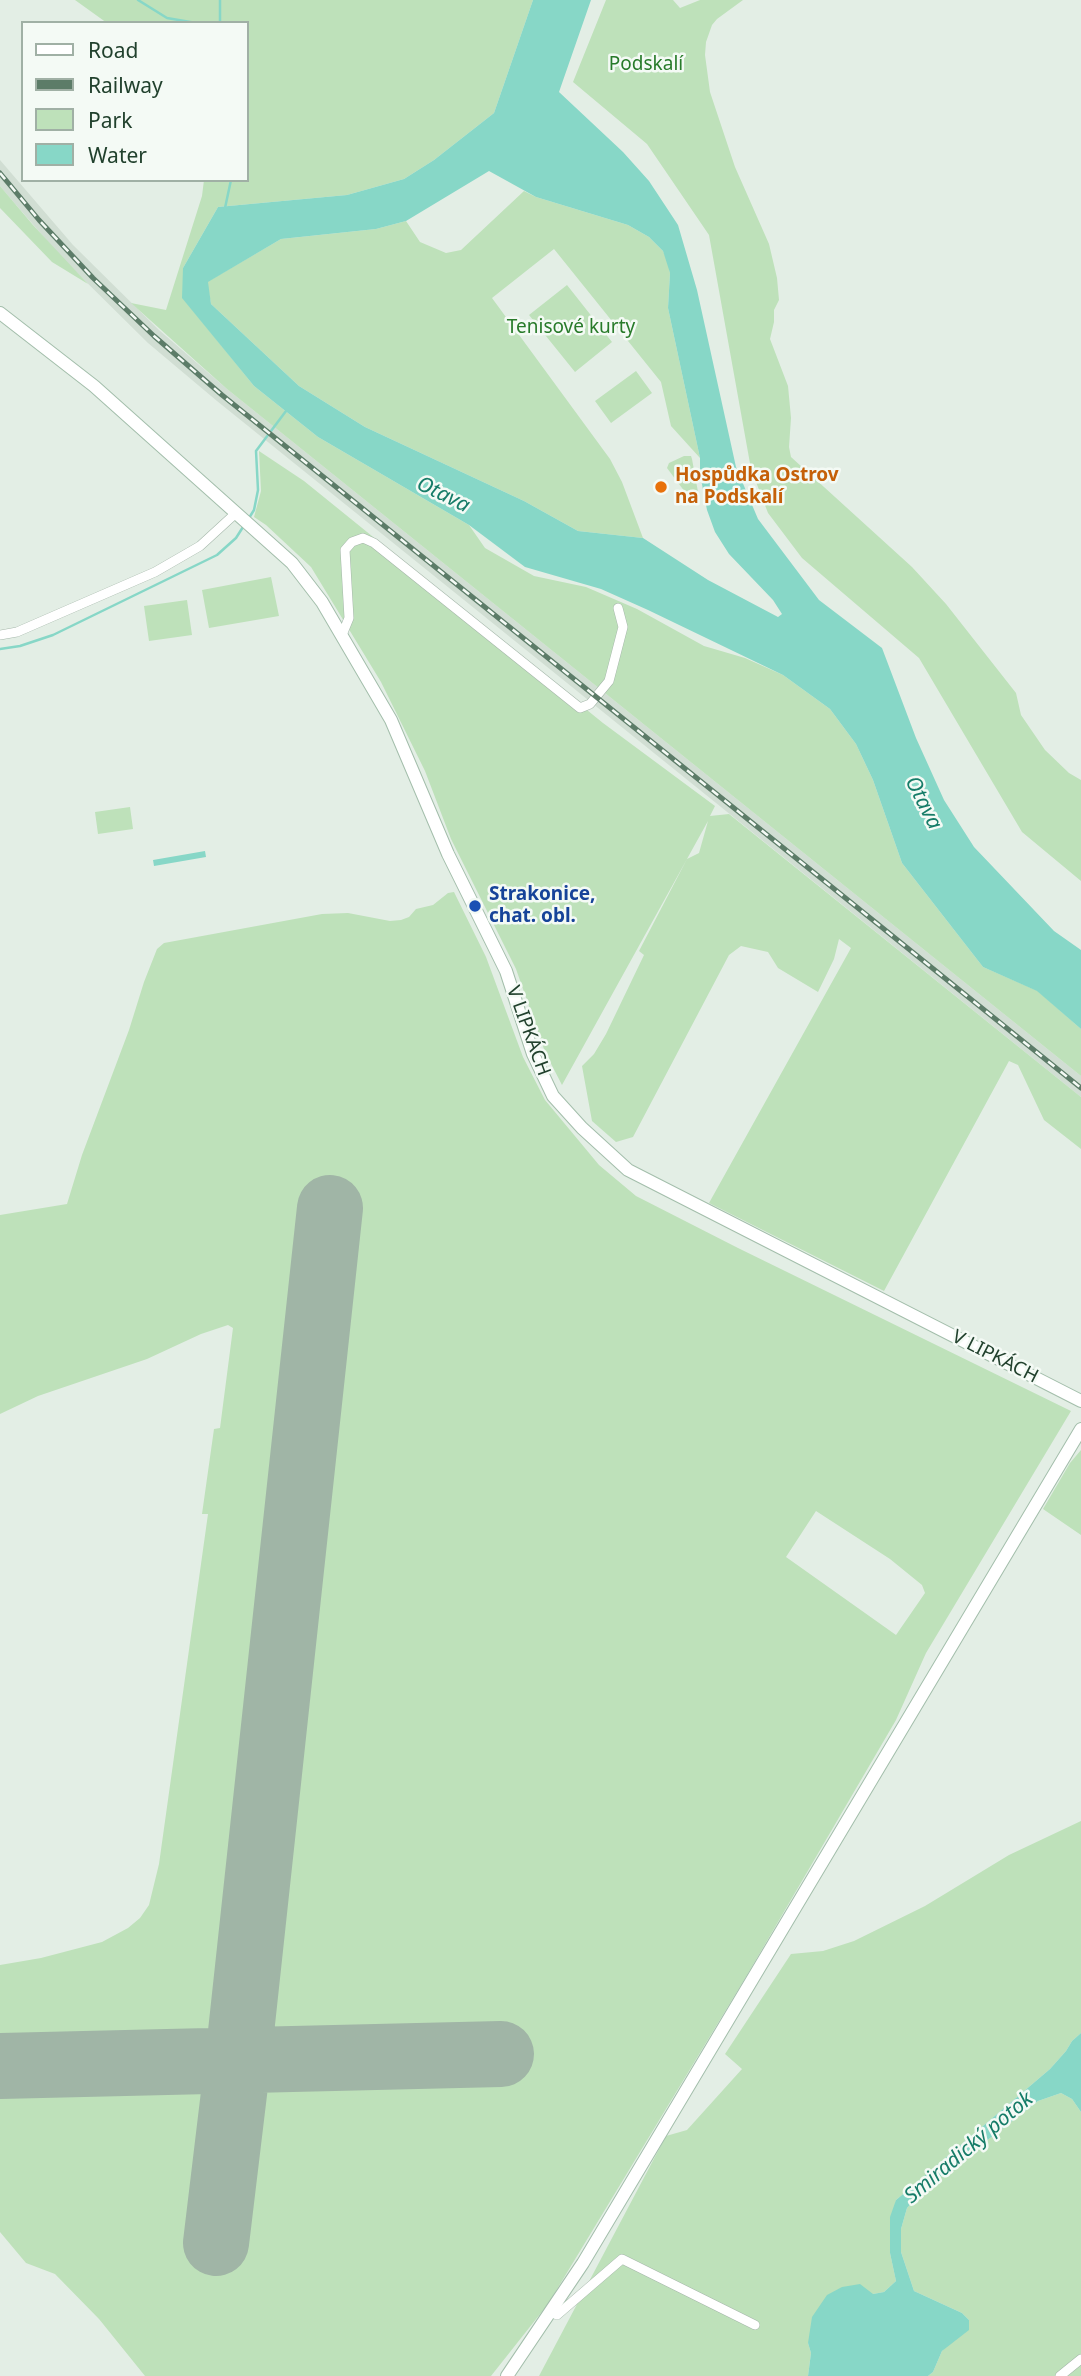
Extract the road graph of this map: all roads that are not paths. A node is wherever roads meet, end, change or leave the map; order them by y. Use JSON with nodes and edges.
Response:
{"nodes":[{"id":1,"x":0,"y":313,"type":"edge"},
{"id":2,"x":236,"y":513,"type":"junction"},
{"id":3,"x":618,"y":608,"type":"dead end"},
{"id":4,"x":0,"y":635,"type":"edge"},
{"id":5,"x":342,"y":635,"type":"junction"},
{"id":6,"x":1081,"y":1401,"type":"edge"},
{"id":7,"x":1081,"y":1429,"type":"edge"},
{"id":8,"x":550,"y":2311,"type":"junction"},
{"id":9,"x":755,"y":2325,"type":"dead end"},
{"id":10,"x":1081,"y":2359,"type":"edge"},
{"id":11,"x":506,"y":2376,"type":"edge"},
{"id":12,"x":1060,"y":2376,"type":"edge"}],
"edges":[{"from":1,"to":2,"type":"street","name":"V LIPKÁCH"},
{"from":2,"to":4,"type":"street"},
{"from":2,"to":5,"type":"street","name":"V LIPKÁCH"},
{"from":3,"to":5,"type":"street"},
{"from":5,"to":6,"type":"street","name":"V LIPKÁCH"},
{"from":7,"to":8,"type":"street"},
{"from":8,"to":9,"type":"street"},
{"from":8,"to":11,"type":"street"},
{"from":10,"to":12,"type":"street"}]}
